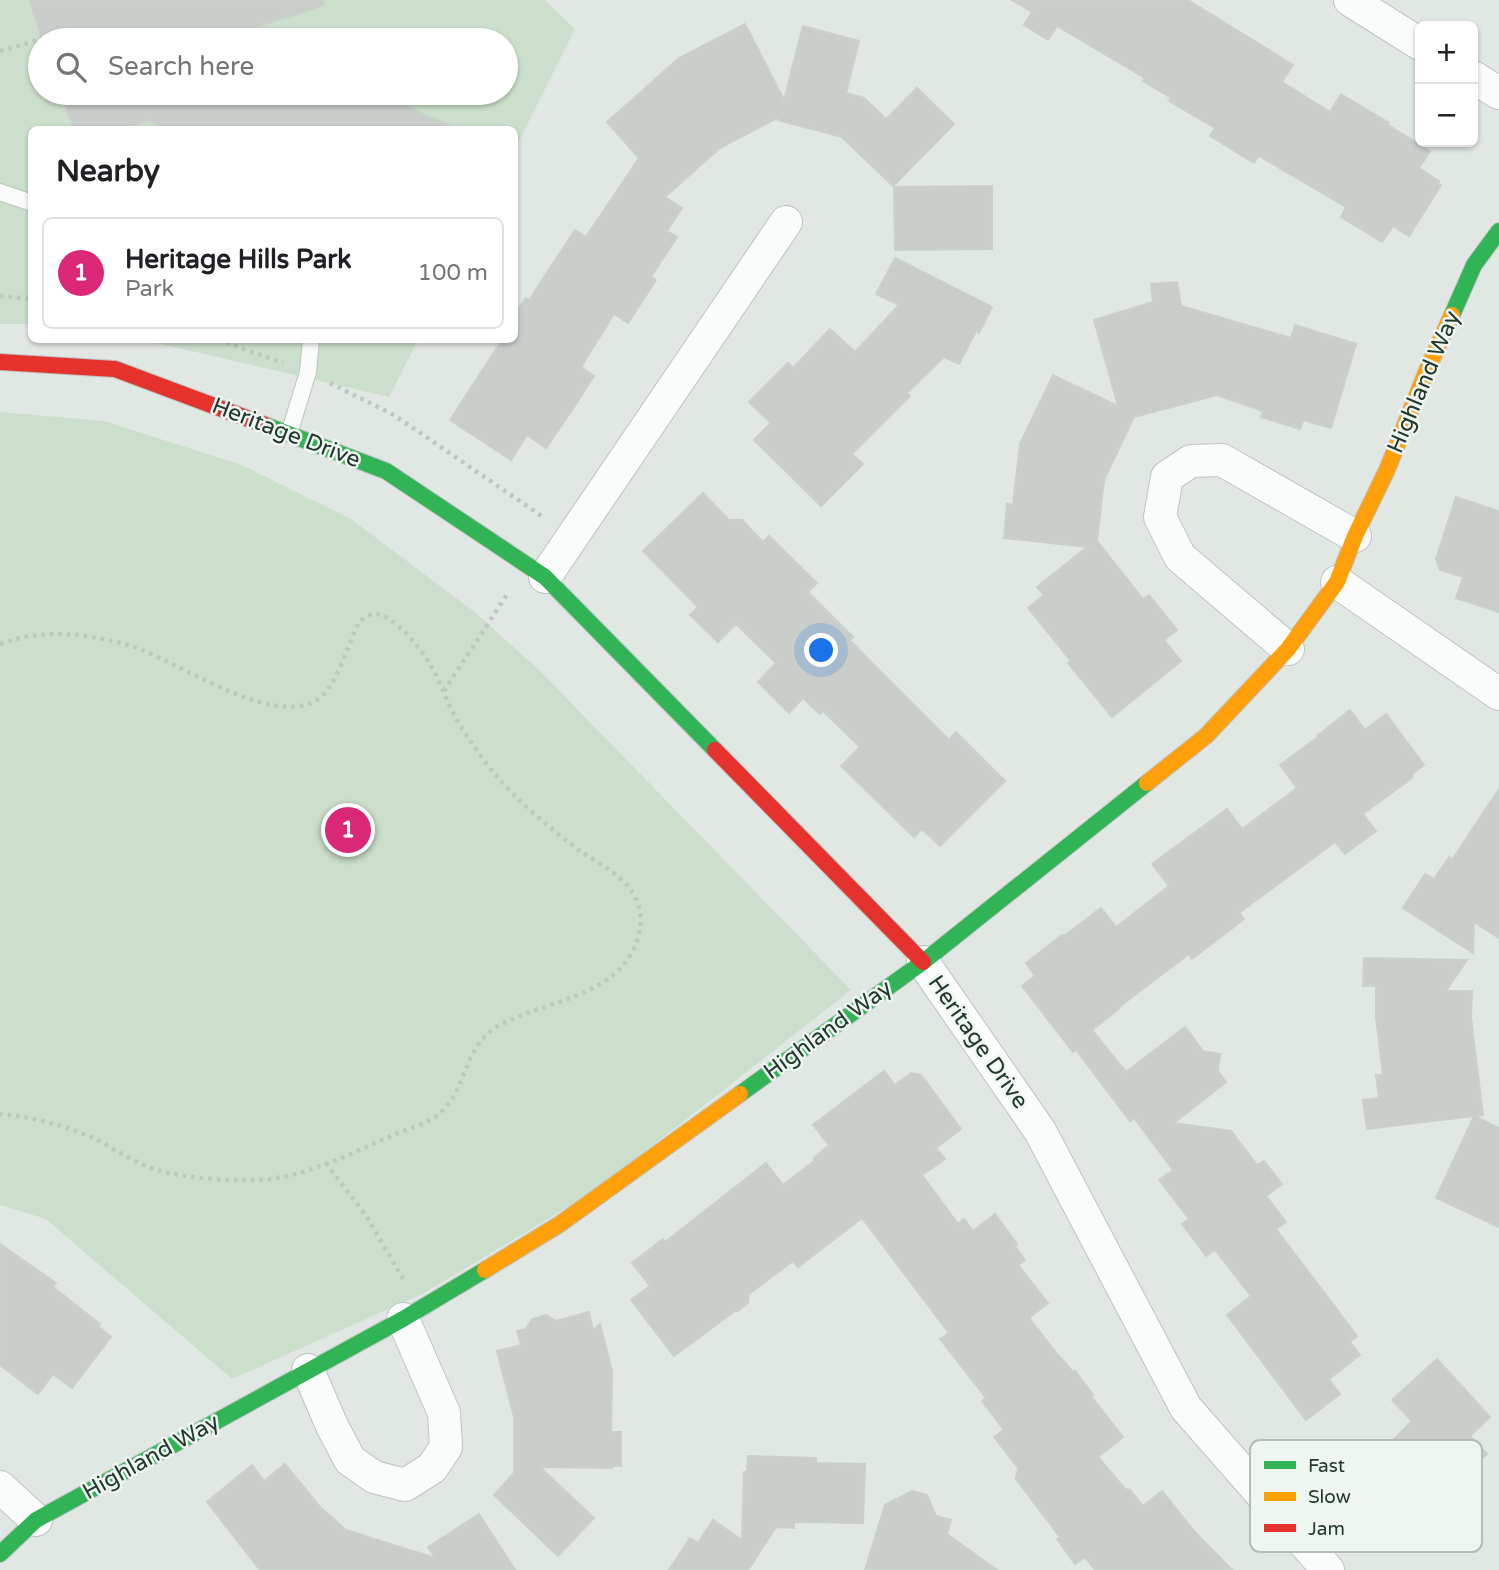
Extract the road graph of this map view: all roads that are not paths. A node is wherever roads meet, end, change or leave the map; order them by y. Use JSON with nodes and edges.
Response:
{"nodes":[{"id":1,"x":1350,"y":0,"type":"edge"},
{"id":2,"x":1415,"y":41,"type":"edge"},
{"id":3,"x":1478,"y":80,"type":"edge"},
{"id":4,"x":1499,"y":93,"type":"edge"},
{"id":5,"x":0,"y":192,"type":"edge"},
{"id":6,"x":28,"y":202,"type":"edge"},
{"id":7,"x":786,"y":222,"type":"dead end"},
{"id":8,"x":1499,"y":231,"type":"edge"},
{"id":9,"x":311,"y":343,"type":"edge"},
{"id":10,"x":0,"y":362,"type":"edge"},
{"id":11,"x":289,"y":434,"type":"junction"},
{"id":12,"x":1355,"y":536,"type":"junction"},
{"id":13,"x":536,"y":570,"type":"junction"},
{"id":14,"x":1337,"y":582,"type":"junction"},
{"id":15,"x":1288,"y":649,"type":"junction"},
{"id":16,"x":1499,"y":694,"type":"edge"},
{"id":17,"x":923,"y":962,"type":"junction"},
{"id":18,"x":412,"y":1314,"type":"junction"},
{"id":19,"x":309,"y":1370,"type":"junction"},
{"id":20,"x":1250,"y":1481,"type":"edge"},
{"id":21,"x":0,"y":1486,"type":"edge"},
{"id":22,"x":36,"y":1520,"type":"junction"},
{"id":23,"x":1312,"y":1552,"type":"edge"},
{"id":24,"x":0,"y":1554,"type":"edge"},
{"id":25,"x":1328,"y":1570,"type":"edge"}],
"edges":[{"from":1,"to":2,"type":"street"},
{"from":3,"to":4,"type":"street"},
{"from":5,"to":6,"type":"lane"},
{"from":7,"to":13,"type":"street"},
{"from":8,"to":12,"type":"street","name":"Highland Way"},
{"from":9,"to":11,"type":"lane"},
{"from":10,"to":11,"type":"street","name":"Heritage Drive"},
{"from":11,"to":13,"type":"street","name":"Heritage Drive"},
{"from":12,"to":14,"type":"street","name":"Highland Way"},
{"from":12,"to":15,"type":"street"},
{"from":13,"to":17,"type":"street","name":"Heritage Drive"},
{"from":14,"to":15,"type":"street","name":"Highland Way"},
{"from":14,"to":16,"type":"street"},
{"from":15,"to":17,"type":"street","name":"Highland Way"},
{"from":17,"to":18,"type":"street","name":"Highland Way"},
{"from":17,"to":20,"type":"street","name":"Heritage Drive"},
{"from":18,"to":19,"type":"street","name":"Highland Way"},
{"from":18,"to":19,"type":"street"},
{"from":19,"to":22,"type":"street","name":"Highland Way"},
{"from":21,"to":22,"type":"street"},
{"from":22,"to":24,"type":"street","name":"Highland Way"},
{"from":23,"to":25,"type":"street","name":"Heritage Drive"}]}
